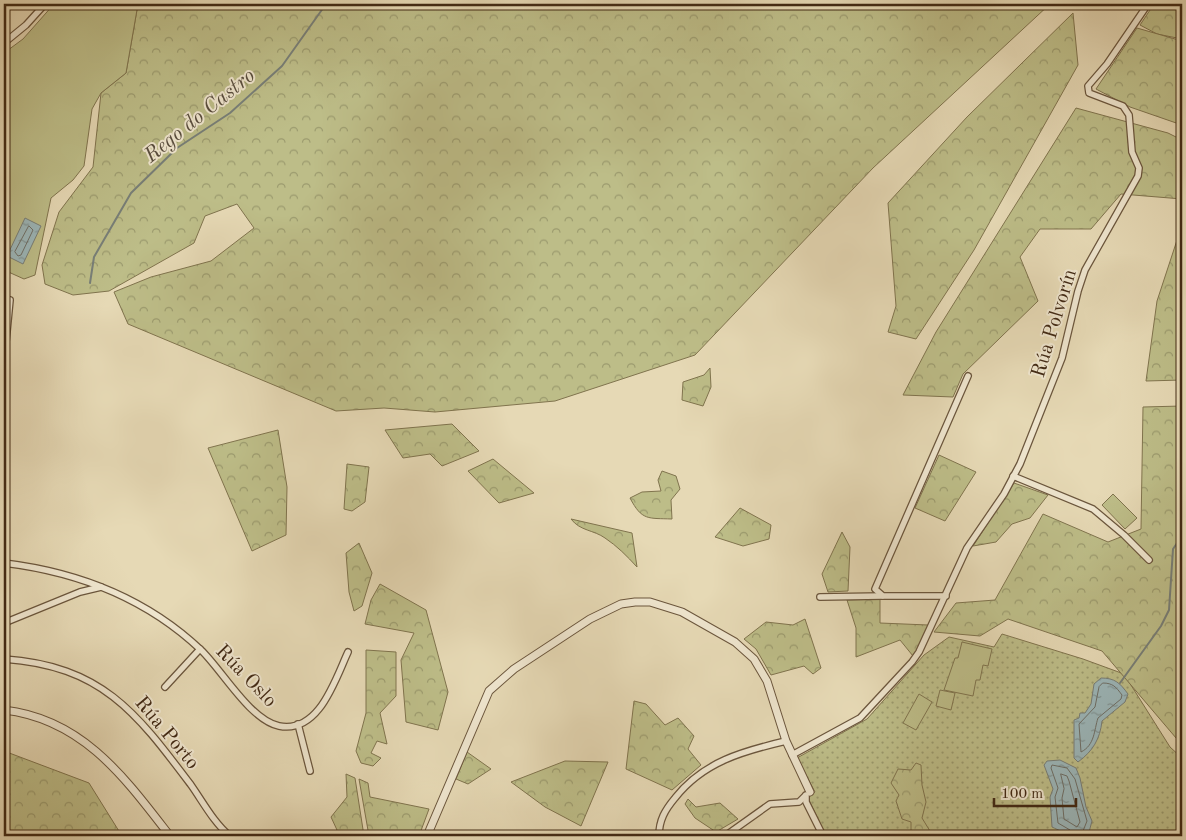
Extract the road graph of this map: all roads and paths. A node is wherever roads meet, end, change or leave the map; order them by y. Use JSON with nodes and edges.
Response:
{"nodes":[{"id":1,"x":46,"y":4,"type":"edge"},
{"id":2,"x":1148,"y":4,"type":"edge"},
{"id":3,"x":4,"y":43,"type":"edge"},
{"id":4,"x":7,"y":299,"type":"edge"},
{"id":5,"x":4,"y":362,"type":"edge"},
{"id":6,"x":968,"y":376,"type":"dead end"},
{"id":7,"x":1013,"y":476,"type":"junction"},
{"id":8,"x":1149,"y":560,"type":"dead end"},
{"id":9,"x":4,"y":564,"type":"edge"},
{"id":10,"x":74,"y":576,"type":"junction"},
{"id":11,"x":101,"y":587,"type":"junction"},
{"id":12,"x":80,"y":592,"type":"junction"},
{"id":13,"x":883,"y":596,"type":"junction"},
{"id":14,"x":946,"y":596,"type":"junction"},
{"id":15,"x":820,"y":597,"type":"dead end"},
{"id":16,"x":4,"y":623,"type":"edge"},
{"id":17,"x":200,"y":649,"type":"junction"},
{"id":18,"x":348,"y":652,"type":"dead end"},
{"id":19,"x":4,"y":659,"type":"edge"},
{"id":20,"x":165,"y":687,"type":"dead end"},
{"id":21,"x":4,"y":710,"type":"edge"},
{"id":22,"x":298,"y":724,"type":"junction"},
{"id":23,"x":786,"y":741,"type":"junction"},
{"id":24,"x":792,"y":755,"type":"junction"},
{"id":25,"x":310,"y":772,"type":"dead end"},
{"id":26,"x":808,"y":794,"type":"junction"},
{"id":27,"x":170,"y":836,"type":"edge"},
{"id":28,"x":230,"y":836,"type":"edge"},
{"id":29,"x":427,"y":836,"type":"edge"},
{"id":30,"x":659,"y":836,"type":"edge"},
{"id":31,"x":725,"y":836,"type":"edge"},
{"id":32,"x":823,"y":836,"type":"edge"}],
"edges":[{"from":1,"to":3,"type":"street"},
{"from":2,"to":7,"type":"street","name":"Rúa Polvorín"},
{"from":4,"to":5,"type":"street"},
{"from":6,"to":13,"type":"street"},
{"from":7,"to":8,"type":"street"},
{"from":7,"to":14,"type":"street","name":"Rúa Polvorín"},
{"from":9,"to":10,"type":"street","name":"Rúa Oslo"},
{"from":10,"to":11,"type":"street","name":"Rúa Oslo"},
{"from":10,"to":12,"type":"street"},
{"from":11,"to":12,"type":"street"},
{"from":11,"to":17,"type":"street","name":"Rúa Oslo"},
{"from":12,"to":16,"type":"street"},
{"from":13,"to":14,"type":"street"},
{"from":13,"to":15,"type":"street"},
{"from":14,"to":24,"type":"street","name":"Rúa Polvorín"},
{"from":17,"to":20,"type":"street"},
{"from":17,"to":22,"type":"street","name":"Rúa Oslo"},
{"from":18,"to":22,"type":"street"},
{"from":19,"to":28,"type":"street","name":"Rúa Porto"},
{"from":21,"to":27,"type":"street"},
{"from":22,"to":25,"type":"street"},
{"from":23,"to":24,"type":"street"},
{"from":23,"to":29,"type":"street"},
{"from":23,"to":30,"type":"street"},
{"from":24,"to":26,"type":"street"},
{"from":26,"to":31,"type":"street"},
{"from":26,"to":32,"type":"street"}]}
